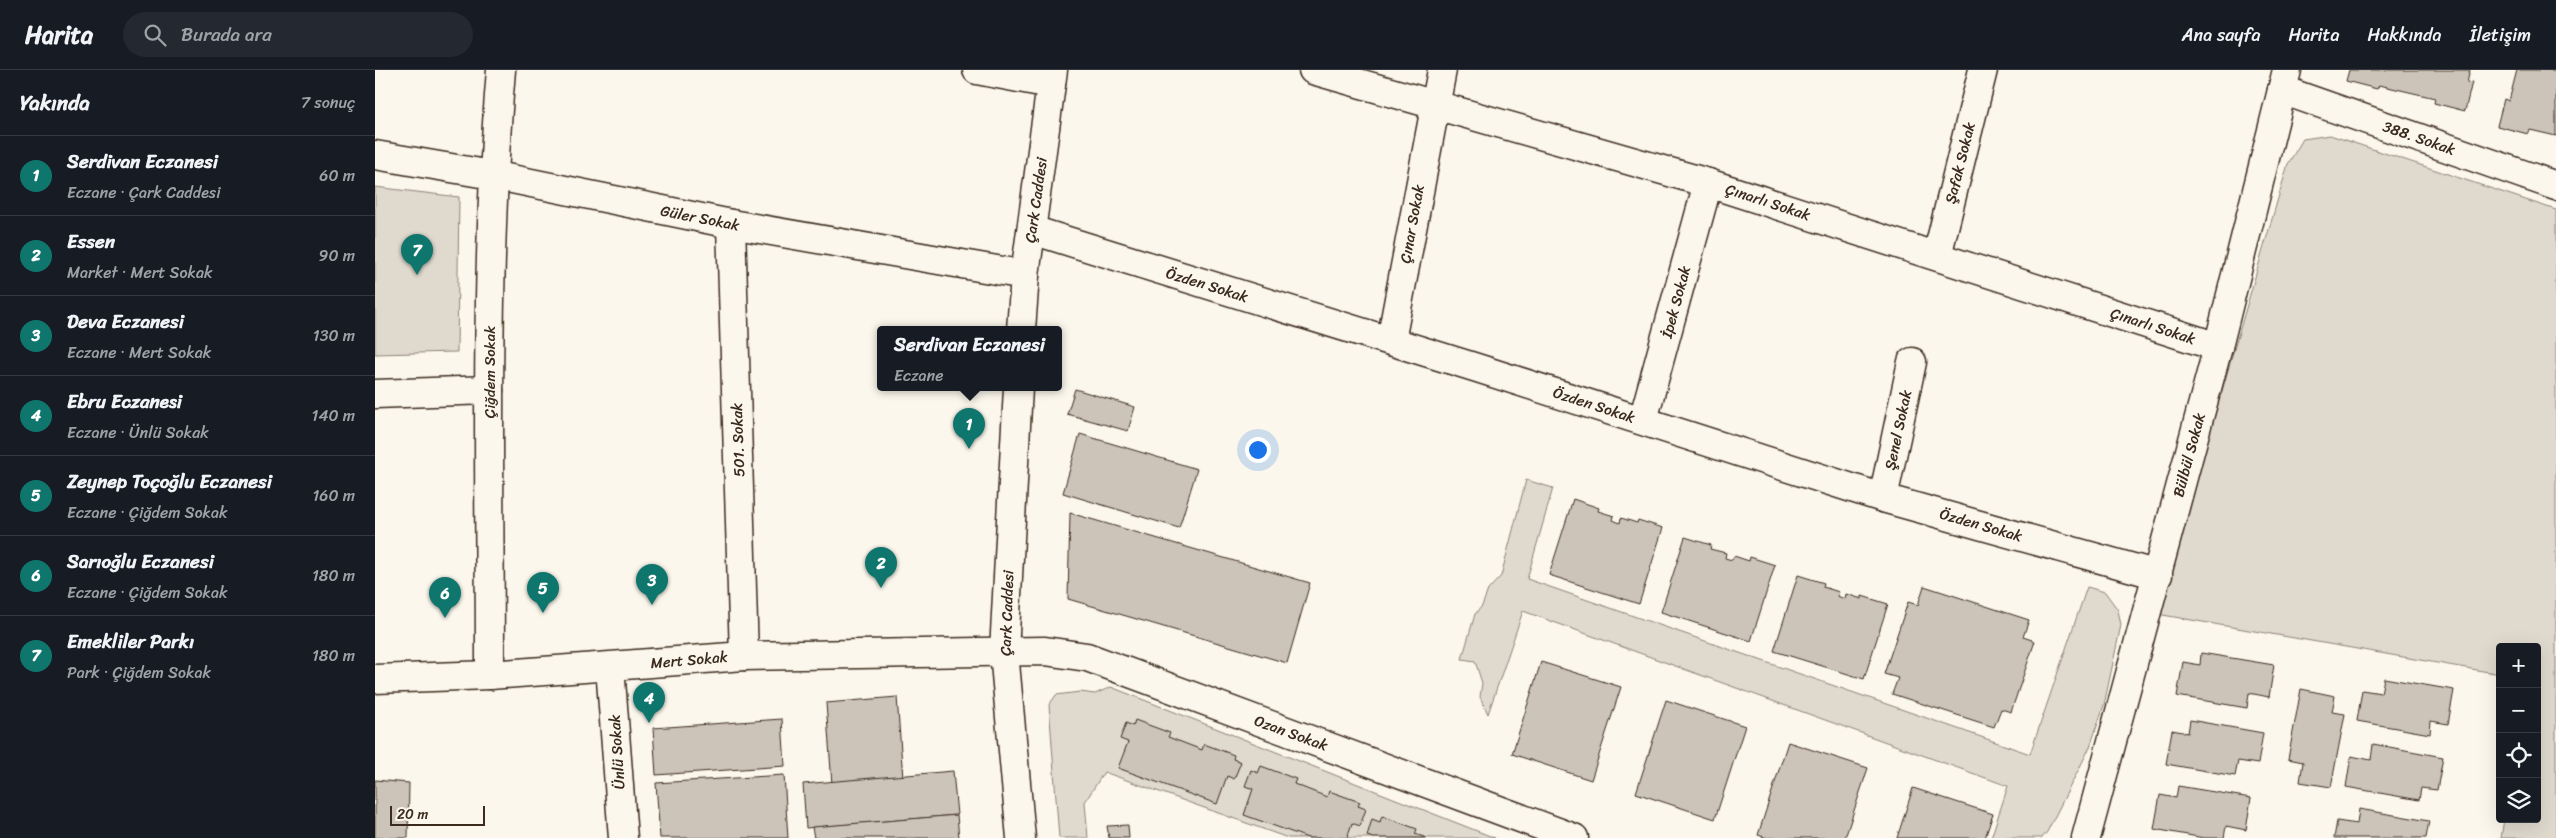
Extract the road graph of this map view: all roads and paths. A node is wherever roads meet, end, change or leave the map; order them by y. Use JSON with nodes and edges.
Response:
{"nodes":[{"id":1,"x":501,"y":70,"type":"edge"},
{"id":2,"x":977,"y":70,"type":"edge"},
{"id":3,"x":1313,"y":70,"type":"edge"},
{"id":4,"x":1442,"y":70,"type":"edge"},
{"id":5,"x":1983,"y":70,"type":"edge"},
{"id":6,"x":1052,"y":77,"type":"edge"},
{"id":7,"x":2284,"y":80,"type":"edge"},
{"id":8,"x":1433,"y":106,"type":"junction"},
{"id":9,"x":375,"y":155,"type":"edge"},
{"id":10,"x":492,"y":175,"type":"junction"},
{"id":11,"x":1708,"y":183,"type":"junction"},
{"id":12,"x":2556,"y":186,"type":"edge"},
{"id":13,"x":731,"y":224,"type":"junction"},
{"id":14,"x":1032,"y":230,"type":"junction"},
{"id":15,"x":1937,"y":256,"type":"junction"},
{"id":16,"x":1025,"y":275,"type":"junction"},
{"id":17,"x":1021,"y":326,"type":"edge"},
{"id":18,"x":1391,"y":341,"type":"junction"},
{"id":19,"x":2218,"y":347,"type":"junction"},
{"id":20,"x":1913,"y":362,"type":"dead end"},
{"id":21,"x":489,"y":390,"type":"junction"},
{"id":22,"x":1017,"y":391,"type":"edge"},
{"id":23,"x":375,"y":394,"type":"edge"},
{"id":24,"x":1643,"y":420,"type":"junction"},
{"id":25,"x":1883,"y":498,"type":"junction"},
{"id":26,"x":2157,"y":574,"type":"junction"},
{"id":27,"x":1004,"y":652,"type":"junction"},
{"id":28,"x":744,"y":656,"type":"junction"},
{"id":29,"x":610,"y":667,"type":"junction"},
{"id":30,"x":490,"y":675,"type":"junction"},
{"id":31,"x":375,"y":679,"type":"edge"},
{"id":32,"x":623,"y":838,"type":"edge"},
{"id":33,"x":1021,"y":838,"type":"edge"},
{"id":34,"x":1574,"y":838,"type":"edge"},
{"id":35,"x":2086,"y":838,"type":"edge"}],
"edges":[{"from":1,"to":10,"type":"street","name":"Çiğdem Sokak"},
{"from":2,"to":6,"type":"street"},
{"from":3,"to":8,"type":"street","name":"Çınarlı Sokak"},
{"from":4,"to":8,"type":"street","name":"Çınar Sokak"},
{"from":5,"to":15,"type":"street","name":"Şafak Sokak"},
{"from":6,"to":14,"type":"street","name":"Çark Caddesi"},
{"from":7,"to":12,"type":"street","name":"388. Sokak"},
{"from":7,"to":19,"type":"street","name":"Bülbül Sokak"},
{"from":8,"to":11,"type":"street","name":"Çınarlı Sokak"},
{"from":8,"to":18,"type":"street","name":"Çınar Sokak"},
{"from":9,"to":10,"type":"street","name":"Güler Sokak"},
{"from":10,"to":13,"type":"street","name":"Güler Sokak"},
{"from":10,"to":21,"type":"street","name":"Çiğdem Sokak"},
{"from":11,"to":15,"type":"street","name":"Çınarlı Sokak"},
{"from":11,"to":24,"type":"street","name":"İpek Sokak"},
{"from":13,"to":16,"type":"street","name":"Güler Sokak"},
{"from":13,"to":28,"type":"street","name":"501. Sokak"},
{"from":14,"to":16,"type":"street","name":"Çark Caddesi"},
{"from":14,"to":18,"type":"street","name":"Özden Sokak"},
{"from":15,"to":19,"type":"street","name":"Çınarlı Sokak"},
{"from":16,"to":17,"type":"street","name":"Çark Caddesi"},
{"from":18,"to":24,"type":"street","name":"Özden Sokak"},
{"from":19,"to":26,"type":"street","name":"Bülbül Sokak"},
{"from":20,"to":25,"type":"street","name":"Şenel Sokak"},
{"from":21,"to":23,"type":"street"},
{"from":21,"to":30,"type":"street","name":"Çiğdem Sokak"},
{"from":22,"to":27,"type":"street","name":"Çark Caddesi"},
{"from":24,"to":25,"type":"street","name":"Özden Sokak"},
{"from":25,"to":26,"type":"street","name":"Özden Sokak"},
{"from":26,"to":35,"type":"street","name":"Bülbül Sokak"},
{"from":27,"to":28,"type":"street","name":"Mert Sokak"},
{"from":27,"to":33,"type":"street","name":"Çark Caddesi"},
{"from":27,"to":34,"type":"street","name":"Ozan Sokak"},
{"from":28,"to":29,"type":"street","name":"Mert Sokak"},
{"from":29,"to":30,"type":"street","name":"Mert Sokak"},
{"from":29,"to":32,"type":"street","name":"Ünlü Sokak"},
{"from":30,"to":31,"type":"street","name":"Mert Sokak"}]}
